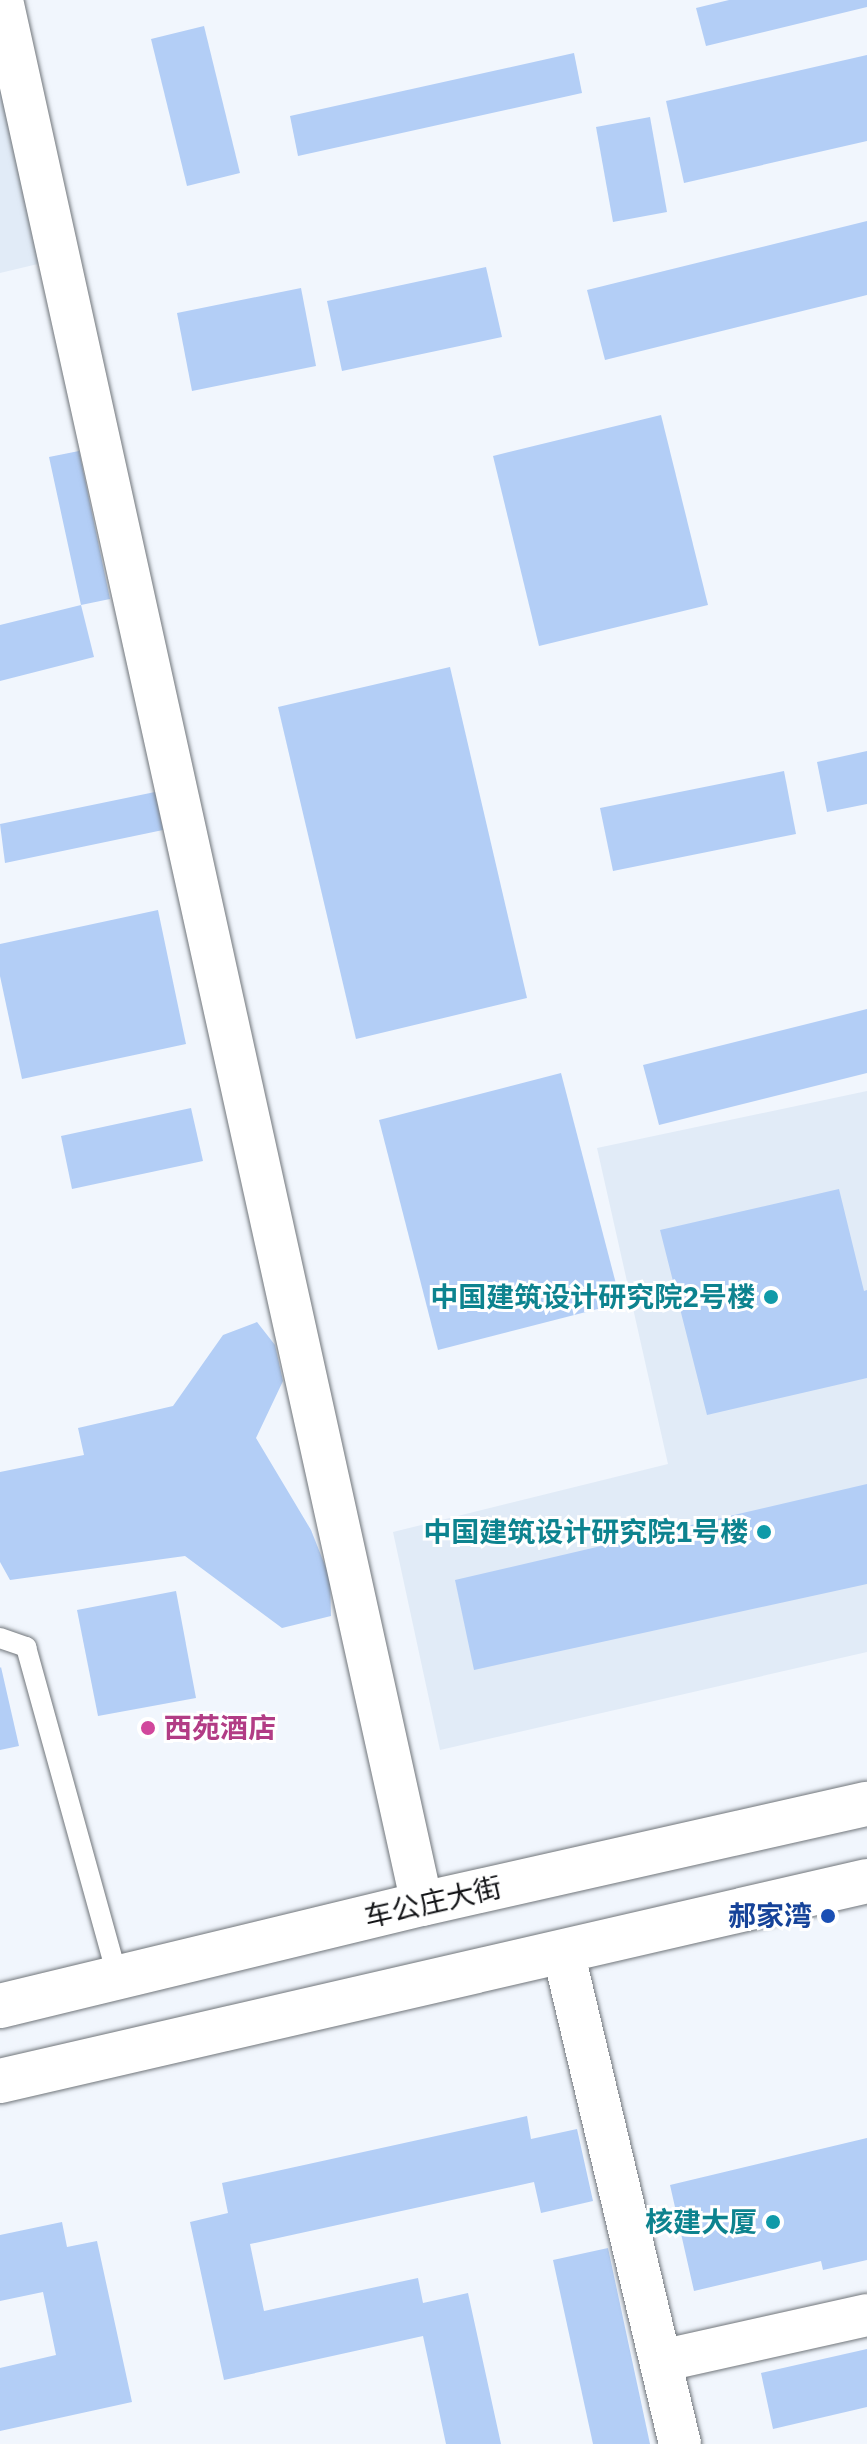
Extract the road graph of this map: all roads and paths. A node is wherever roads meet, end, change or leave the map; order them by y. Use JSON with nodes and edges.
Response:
{"nodes":[{"id":1,"x":2,"y":0,"type":"edge"},
{"id":2,"x":0,"y":1638,"type":"edge"},
{"id":3,"x":867,"y":1804,"type":"edge"},
{"id":4,"x":867,"y":1881,"type":"edge"},
{"id":5,"x":422,"y":1904,"type":"junction"},
{"id":6,"x":563,"y":1951,"type":"junction"},
{"id":7,"x":118,"y":1978,"type":"junction"},
{"id":8,"x":0,"y":2006,"type":"edge"},
{"id":9,"x":0,"y":2081,"type":"edge"},
{"id":10,"x":867,"y":2315,"type":"edge"},
{"id":11,"x":661,"y":2361,"type":"junction"},
{"id":12,"x":680,"y":2444,"type":"edge"}],
"edges":[{"from":1,"to":5,"type":"street"},
{"from":2,"to":7,"type":"lane"},
{"from":3,"to":5,"type":"main road","name":"车公庄大街"},
{"from":4,"to":6,"type":"main road"},
{"from":5,"to":7,"type":"main road","name":"车公庄大街"},
{"from":6,"to":9,"type":"main road"},
{"from":6,"to":11,"type":"street"},
{"from":7,"to":8,"type":"main road","name":"车公庄大街"},
{"from":10,"to":11,"type":"street"},
{"from":11,"to":12,"type":"street"}]}
